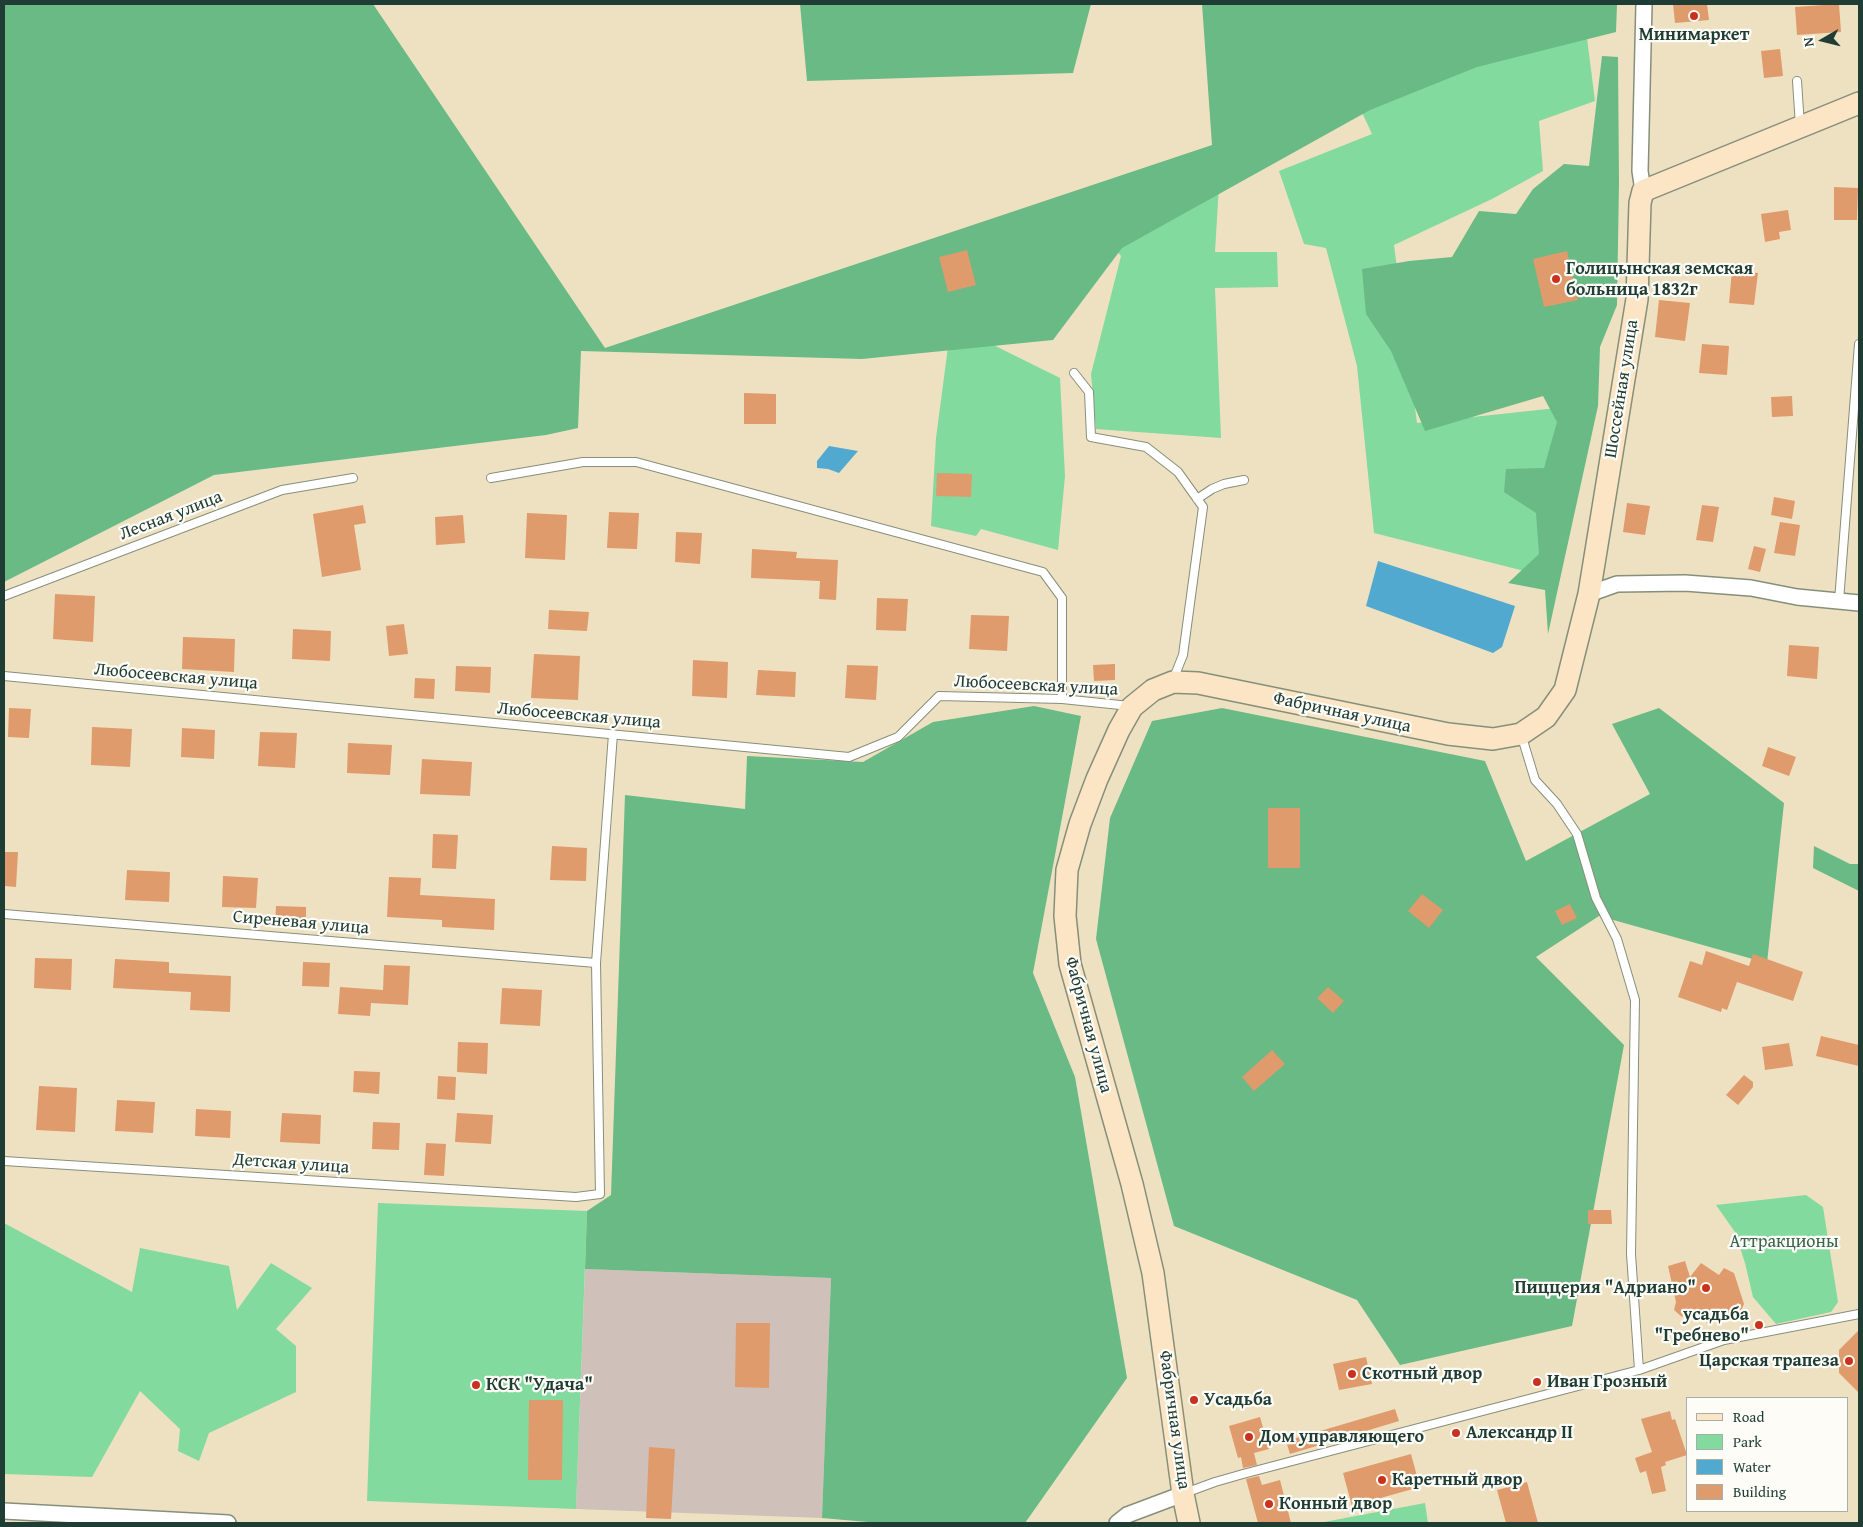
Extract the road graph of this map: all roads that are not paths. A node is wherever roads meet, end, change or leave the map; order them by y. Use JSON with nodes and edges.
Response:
{"nodes":[{"id":1,"x":1644,"y":4,"type":"edge"},
{"id":2,"x":1797,"y":81,"type":"dead end"},
{"id":3,"x":1859,"y":103,"type":"edge"},
{"id":4,"x":1800,"y":127,"type":"junction"},
{"id":5,"x":1643,"y":191,"type":"junction"},
{"id":6,"x":1859,"y":344,"type":"edge"},
{"id":7,"x":1074,"y":373,"type":"dead end"},
{"id":8,"x":353,"y":478,"type":"dead end"},
{"id":9,"x":491,"y":478,"type":"dead end"},
{"id":10,"x":1244,"y":480,"type":"dead end"},
{"id":11,"x":1197,"y":499,"type":"junction"},
{"id":12,"x":1589,"y":594,"type":"junction"},
{"id":13,"x":4,"y":596,"type":"edge"},
{"id":14,"x":1839,"y":601,"type":"junction"},
{"id":15,"x":1859,"y":603,"type":"edge"},
{"id":16,"x":4,"y":676,"type":"edge"},
{"id":17,"x":1172,"y":682,"type":"junction"},
{"id":18,"x":1062,"y":699,"type":"junction"},
{"id":19,"x":1132,"y":707,"type":"junction"},
{"id":20,"x":613,"y":734,"type":"junction"},
{"id":21,"x":1521,"y":734,"type":"junction"},
{"id":22,"x":4,"y":914,"type":"edge"},
{"id":23,"x":596,"y":963,"type":"junction"},
{"id":24,"x":4,"y":1161,"type":"edge"},
{"id":25,"x":1859,"y":1314,"type":"edge"},
{"id":26,"x":1638,"y":1370,"type":"junction"},
{"id":27,"x":1183,"y":1494,"type":"junction"},
{"id":28,"x":4,"y":1510,"type":"edge"},
{"id":29,"x":228,"y":1523,"type":"edge"},
{"id":30,"x":1117,"y":1523,"type":"edge"},
{"id":31,"x":1190,"y":1523,"type":"edge"}],
"edges":[{"from":1,"to":5,"type":"street","name":"Шоссейная улица"},
{"from":2,"to":4,"type":"lane"},
{"from":3,"to":4,"type":"street"},
{"from":4,"to":5,"type":"street"},
{"from":5,"to":12,"type":"street","name":"Шоссейная улица"},
{"from":6,"to":14,"type":"lane"},
{"from":7,"to":11,"type":"lane"},
{"from":8,"to":13,"type":"lane","name":"Лесная улица"},
{"from":9,"to":18,"type":"lane"},
{"from":10,"to":11,"type":"lane"},
{"from":11,"to":17,"type":"lane"},
{"from":12,"to":14,"type":"street"},
{"from":12,"to":21,"type":"street","name":"Фабричная улица"},
{"from":14,"to":15,"type":"street"},
{"from":16,"to":20,"type":"lane","name":"Любосеевская улица"},
{"from":17,"to":19,"type":"street","name":"Фабричная улица"},
{"from":17,"to":21,"type":"street","name":"Фабричная улица"},
{"from":18,"to":19,"type":"lane","name":"Любосеевская улица"},
{"from":18,"to":20,"type":"lane","name":"Любосеевская улица"},
{"from":19,"to":27,"type":"street","name":"Фабричная улица"},
{"from":20,"to":23,"type":"lane"},
{"from":21,"to":26,"type":"lane"},
{"from":22,"to":23,"type":"lane","name":"Сиреневая улица"},
{"from":23,"to":24,"type":"lane","name":"Детская улица"},
{"from":25,"to":26,"type":"lane"},
{"from":26,"to":27,"type":"lane"},
{"from":27,"to":30,"type":"street"},
{"from":27,"to":31,"type":"street","name":"Фабричная улица"},
{"from":28,"to":29,"type":"street"}]}
